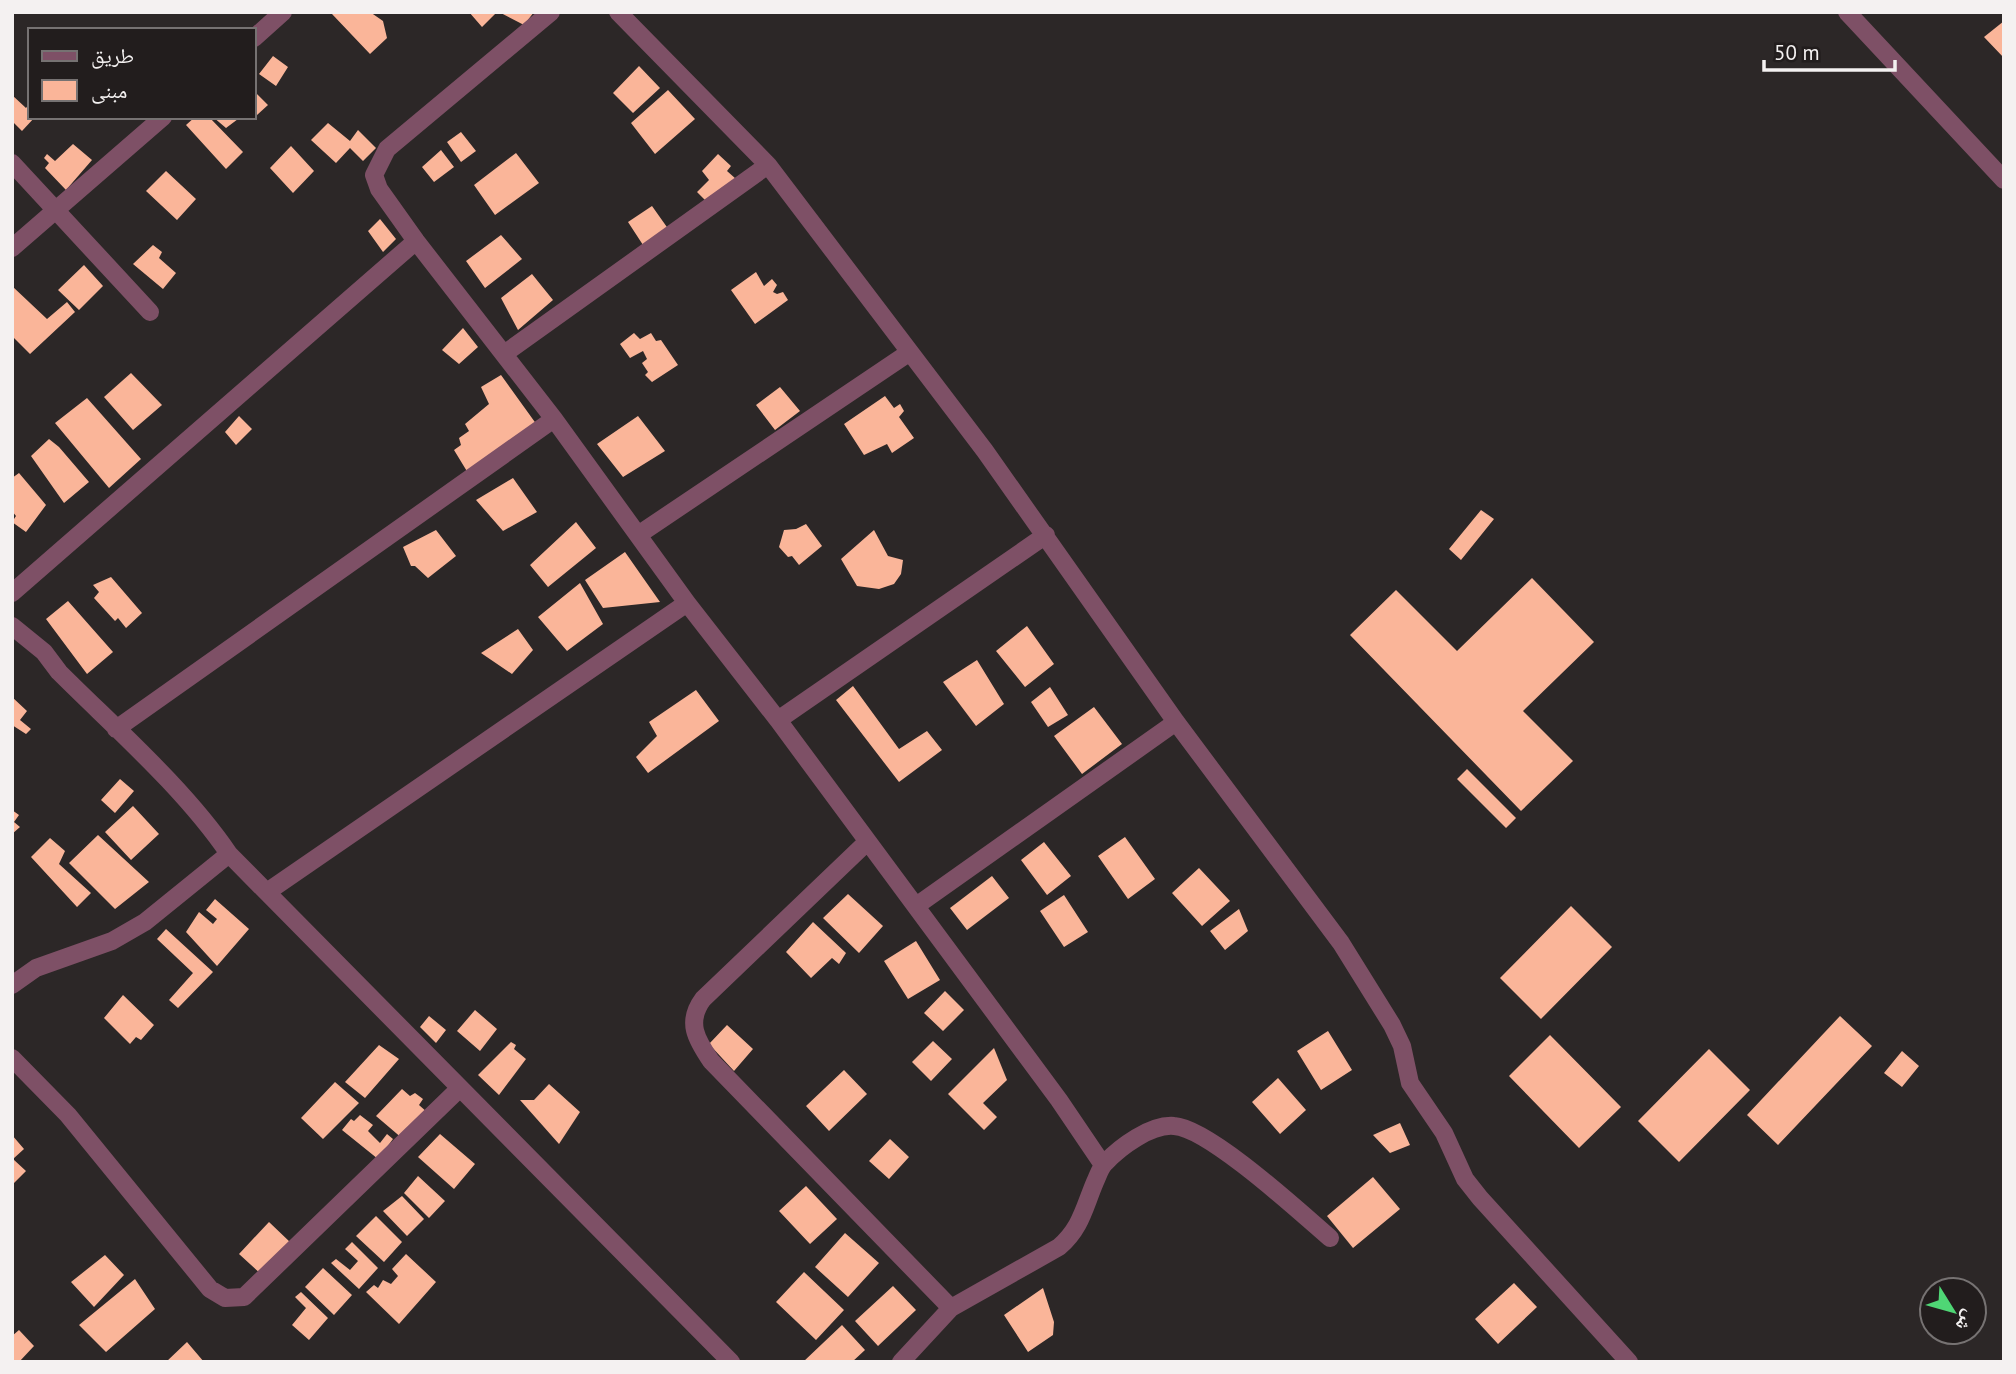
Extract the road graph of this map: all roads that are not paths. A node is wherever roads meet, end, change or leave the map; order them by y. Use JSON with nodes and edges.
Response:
{"nodes":[{"id":1,"x":283,"y":12,"type":"edge"},
{"id":2,"x":551,"y":12,"type":"edge"},
{"id":3,"x":618,"y":12,"type":"edge"},
{"id":4,"x":1847,"y":12,"type":"edge"},
{"id":5,"x":256,"y":36,"type":"edge"},
{"id":6,"x":161,"y":119,"type":"edge"},
{"id":7,"x":12,"y":163,"type":"edge"},
{"id":8,"x":768,"y":165,"type":"junction"},
{"id":9,"x":2004,"y":180,"type":"edge"},
{"id":10,"x":55,"y":211,"type":"junction"},
{"id":11,"x":416,"y":241,"type":"junction"},
{"id":12,"x":12,"y":248,"type":"edge"},
{"id":13,"x":150,"y":313,"type":"dead end"},
{"id":14,"x":910,"y":352,"type":"junction"},
{"id":15,"x":504,"y":354,"type":"junction"},
{"id":16,"x":554,"y":419,"type":"junction"},
{"id":17,"x":638,"y":535,"type":"junction"},
{"id":18,"x":1045,"y":535,"type":"junction"},
{"id":19,"x":12,"y":593,"type":"edge"},
{"id":20,"x":687,"y":603,"type":"junction"},
{"id":21,"x":12,"y":626,"type":"edge"},
{"id":22,"x":778,"y":720,"type":"junction"},
{"id":23,"x":1176,"y":722,"type":"junction"},
{"id":24,"x":116,"y":729,"type":"junction"},
{"id":25,"x":867,"y":842,"type":"junction"},
{"id":26,"x":229,"y":854,"type":"junction"},
{"id":27,"x":267,"y":892,"type":"junction"},
{"id":28,"x":915,"y":906,"type":"junction"},
{"id":29,"x":12,"y":985,"type":"edge"},
{"id":30,"x":12,"y":1058,"type":"edge"},
{"id":31,"x":460,"y":1087,"type":"junction"},
{"id":32,"x":1103,"y":1164,"type":"junction"},
{"id":33,"x":1330,"y":1238,"type":"dead end"},
{"id":34,"x":951,"y":1308,"type":"junction"},
{"id":35,"x":719,"y":1358,"type":"edge"},
{"id":36,"x":901,"y":1362,"type":"edge"},
{"id":37,"x":1629,"y":1362,"type":"edge"}],
"edges":[{"from":1,"to":5,"type":"street"},
{"from":2,"to":11,"type":"street"},
{"from":3,"to":8,"type":"street"},
{"from":4,"to":9,"type":"street"},
{"from":6,"to":10,"type":"street"},
{"from":7,"to":10,"type":"street"},
{"from":8,"to":14,"type":"street"},
{"from":8,"to":15,"type":"street"},
{"from":10,"to":12,"type":"street"},
{"from":10,"to":13,"type":"street"},
{"from":11,"to":15,"type":"street"},
{"from":11,"to":19,"type":"street"},
{"from":14,"to":17,"type":"street"},
{"from":14,"to":18,"type":"street"},
{"from":15,"to":16,"type":"street"},
{"from":16,"to":17,"type":"street"},
{"from":16,"to":24,"type":"street"},
{"from":17,"to":20,"type":"street"},
{"from":18,"to":22,"type":"street"},
{"from":18,"to":23,"type":"street"},
{"from":20,"to":22,"type":"street"},
{"from":20,"to":27,"type":"street"},
{"from":21,"to":24,"type":"street"},
{"from":22,"to":25,"type":"street"},
{"from":23,"to":28,"type":"street"},
{"from":23,"to":37,"type":"street"},
{"from":24,"to":26,"type":"street"},
{"from":25,"to":28,"type":"street"},
{"from":25,"to":34,"type":"street"},
{"from":26,"to":27,"type":"street"},
{"from":26,"to":29,"type":"street"},
{"from":27,"to":31,"type":"street"},
{"from":28,"to":32,"type":"street"},
{"from":30,"to":31,"type":"street"},
{"from":31,"to":35,"type":"street"},
{"from":32,"to":33,"type":"street"},
{"from":32,"to":34,"type":"street"},
{"from":34,"to":36,"type":"street"}]}
